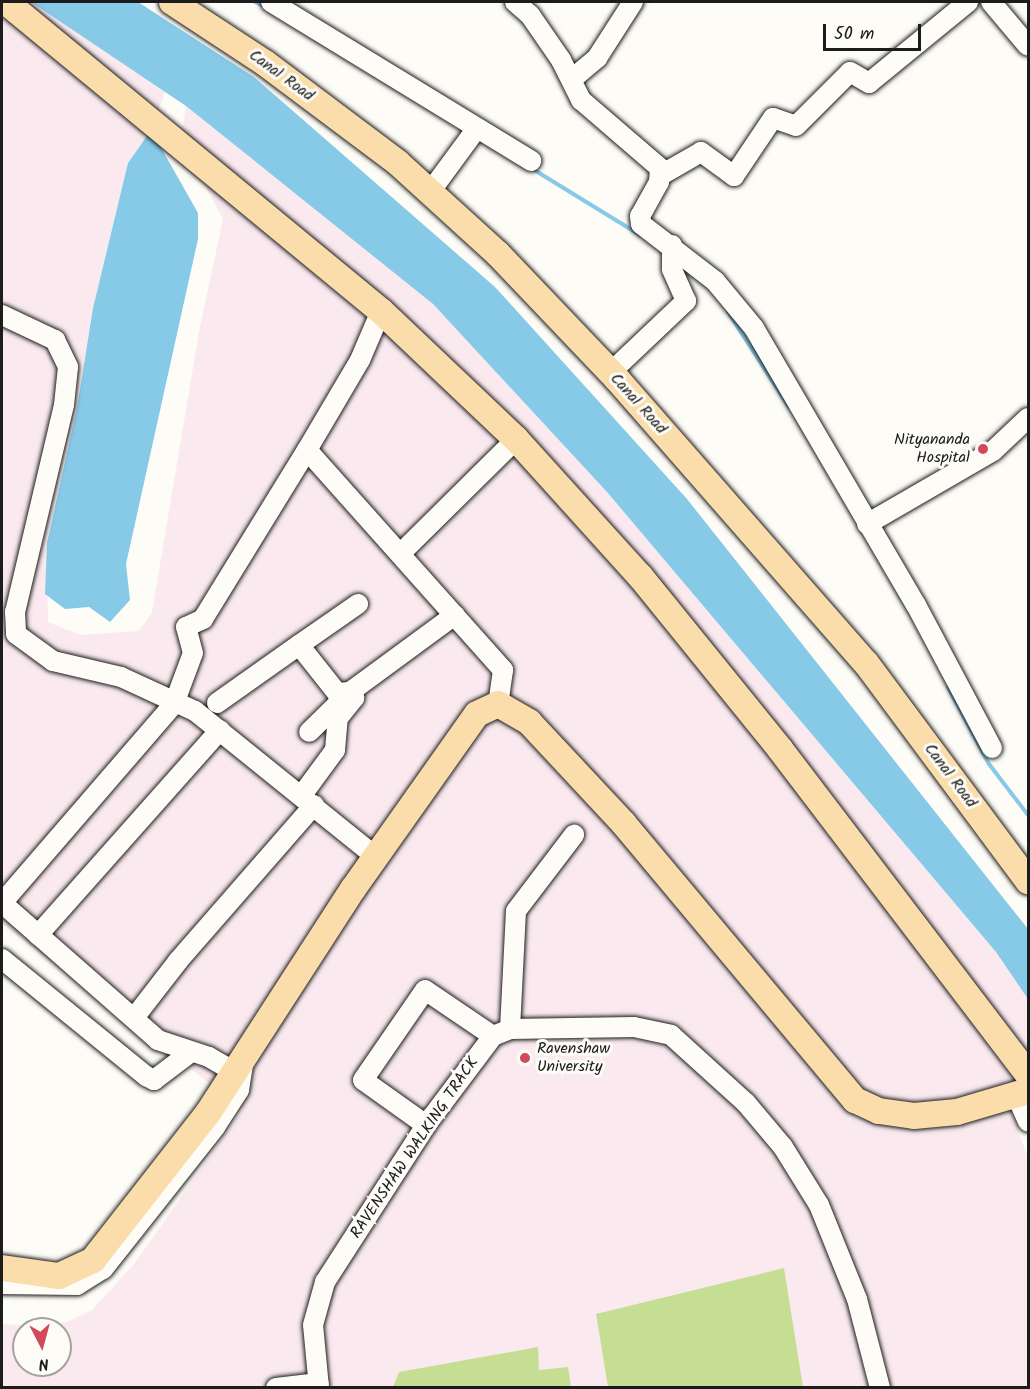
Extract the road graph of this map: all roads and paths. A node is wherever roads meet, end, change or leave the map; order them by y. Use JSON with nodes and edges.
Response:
{"nodes":[{"id":1,"x":6,"y":2,"type":"edge"},
{"id":2,"x":172,"y":2,"type":"edge"},
{"id":3,"x":271,"y":2,"type":"edge"},
{"id":4,"x":515,"y":2,"type":"edge"},
{"id":5,"x":633,"y":2,"type":"edge"},
{"id":6,"x":968,"y":2,"type":"edge"},
{"id":7,"x":991,"y":2,"type":"edge"},
{"id":8,"x":1029,"y":46,"type":"edge"},
{"id":9,"x":572,"y":79,"type":"junction"},
{"id":10,"x":477,"y":128,"type":"junction"},
{"id":11,"x":531,"y":161,"type":"dead end"},
{"id":12,"x":661,"y":175,"type":"junction"},
{"id":13,"x":430,"y":192,"type":"junction"},
{"id":14,"x":672,"y":246,"type":"junction"},
{"id":15,"x":381,"y":311,"type":"junction"},
{"id":16,"x":2,"y":315,"type":"edge"},
{"id":17,"x":610,"y":373,"type":"junction"},
{"id":18,"x":1029,"y":418,"type":"edge"},
{"id":19,"x":516,"y":439,"type":"junction"},
{"id":20,"x":307,"y":450,"type":"junction"},
{"id":21,"x":867,"y":524,"type":"junction"},
{"id":22,"x":401,"y":553,"type":"junction"},
{"id":23,"x":358,"y":604,"type":"dead end"},
{"id":24,"x":455,"y":615,"type":"junction"},
{"id":25,"x":299,"y":645,"type":"junction"},
{"id":26,"x":350,"y":692,"type":"junction"},
{"id":27,"x":217,"y":703,"type":"dead end"},
{"id":28,"x":174,"y":704,"type":"junction"},
{"id":29,"x":498,"y":704,"type":"junction"},
{"id":30,"x":220,"y":730,"type":"junction"},
{"id":31,"x":309,"y":732,"type":"dead end"},
{"id":32,"x":992,"y":748,"type":"dead end"},
{"id":33,"x":308,"y":800,"type":"junction"},
{"id":34,"x":574,"y":836,"type":"dead end"},
{"id":35,"x":376,"y":857,"type":"junction"},
{"id":36,"x":1029,"y":881,"type":"edge"},
{"id":37,"x":38,"y":935,"type":"junction"},
{"id":38,"x":2,"y":959,"type":"edge"},
{"id":39,"x":134,"y":1018,"type":"junction"},
{"id":40,"x":502,"y":1033,"type":"junction"},
{"id":41,"x":191,"y":1052,"type":"junction"},
{"id":42,"x":239,"y":1064,"type":"junction"},
{"id":43,"x":1026,"y":1082,"type":"edge"},
{"id":44,"x":1029,"y":1122,"type":"edge"},
{"id":45,"x":426,"y":1125,"type":"junction"},
{"id":46,"x":2,"y":1268,"type":"edge"},
{"id":47,"x":2,"y":1284,"type":"edge"},
{"id":48,"x":319,"y":1385,"type":"edge"},
{"id":49,"x":276,"y":1388,"type":"edge"},
{"id":50,"x":880,"y":1388,"type":"edge"}],
"edges":[{"from":1,"to":15,"type":"main road"},
{"from":2,"to":13,"type":"main road","name":"Canal Road"},
{"from":3,"to":10,"type":"street"},
{"from":4,"to":9,"type":"street"},
{"from":5,"to":9,"type":"street"},
{"from":6,"to":12,"type":"street"},
{"from":7,"to":8,"type":"street"},
{"from":9,"to":12,"type":"street"},
{"from":10,"to":11,"type":"street"},
{"from":10,"to":13,"type":"street"},
{"from":12,"to":14,"type":"street"},
{"from":13,"to":17,"type":"main road","name":"Canal Road"},
{"from":14,"to":17,"type":"street"},
{"from":14,"to":21,"type":"street"},
{"from":15,"to":19,"type":"main road"},
{"from":15,"to":20,"type":"street"},
{"from":16,"to":28,"type":"street"},
{"from":17,"to":36,"type":"main road","name":"Canal Road"},
{"from":18,"to":21,"type":"street"},
{"from":19,"to":22,"type":"street"},
{"from":19,"to":43,"type":"main road"},
{"from":20,"to":22,"type":"street"},
{"from":20,"to":28,"type":"street"},
{"from":21,"to":32,"type":"street"},
{"from":22,"to":24,"type":"street"},
{"from":23,"to":25,"type":"street"},
{"from":24,"to":26,"type":"street"},
{"from":24,"to":29,"type":"street"},
{"from":25,"to":26,"type":"street"},
{"from":25,"to":27,"type":"street"},
{"from":26,"to":31,"type":"street"},
{"from":26,"to":33,"type":"street"},
{"from":28,"to":30,"type":"street"},
{"from":28,"to":37,"type":"street"},
{"from":29,"to":35,"type":"main road"},
{"from":29,"to":43,"type":"main road"},
{"from":30,"to":33,"type":"street"},
{"from":30,"to":37,"type":"street"},
{"from":33,"to":35,"type":"street"},
{"from":33,"to":39,"type":"street"},
{"from":34,"to":40,"type":"street"},
{"from":35,"to":42,"type":"main road"},
{"from":37,"to":39,"type":"street"},
{"from":38,"to":41,"type":"street"},
{"from":39,"to":41,"type":"street"},
{"from":40,"to":45,"type":"street","name":"RAVENSHAW WALKING TRACK"},
{"from":40,"to":45,"type":"street"},
{"from":40,"to":50,"type":"street"},
{"from":41,"to":42,"type":"street"},
{"from":42,"to":46,"type":"main road"},
{"from":42,"to":47,"type":"street"},
{"from":43,"to":44,"type":"street"},
{"from":45,"to":48,"type":"street","name":"RAVENSHAW WALKING TRACK"},
{"from":48,"to":49,"type":"street"}]}
